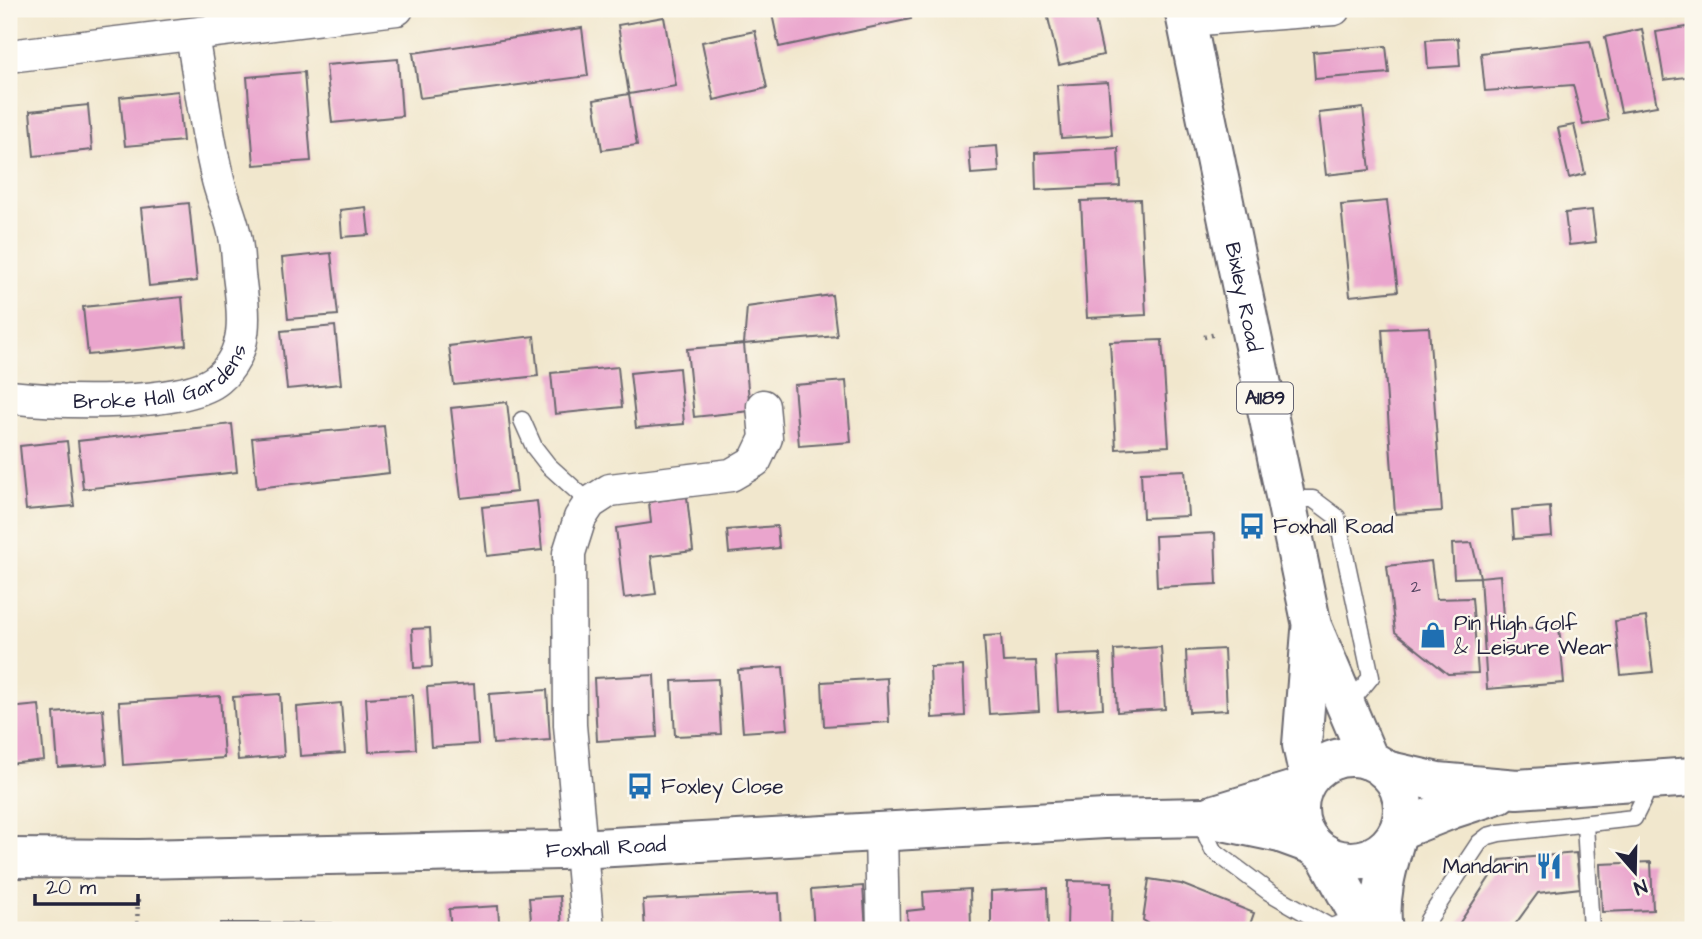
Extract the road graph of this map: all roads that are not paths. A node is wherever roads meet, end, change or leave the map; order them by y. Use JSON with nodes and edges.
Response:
{"nodes":[{"id":1,"x":397,"y":9,"type":"edge"},
{"id":2,"x":1334,"y":9,"type":"edge"},
{"id":3,"x":1186,"y":14,"type":"edge"},
{"id":4,"x":192,"y":34,"type":"junction"},
{"id":5,"x":9,"y":56,"type":"edge"},
{"id":6,"x":9,"y":397,"type":"edge"},
{"id":7,"x":763,"y":406,"type":"dead end"},
{"id":8,"x":522,"y":420,"type":"dead end"},
{"id":9,"x":1286,"y":499,"type":"junction"},
{"id":10,"x":590,"y":503,"type":"junction"},
{"id":11,"x":1312,"y":626,"type":"junction"},
{"id":12,"x":1346,"y":708,"type":"junction"},
{"id":13,"x":1377,"y":765,"type":"junction"},
{"id":14,"x":1693,"y":777,"type":"edge"},
{"id":15,"x":1646,"y":780,"type":"junction"},
{"id":16,"x":1305,"y":783,"type":"junction"},
{"id":17,"x":1517,"y":789,"type":"junction"},
{"id":18,"x":1203,"y":817,"type":"junction"},
{"id":19,"x":1585,"y":824,"type":"junction"},
{"id":20,"x":881,"y":832,"type":"junction"},
{"id":21,"x":1397,"y":834,"type":"junction"},
{"id":22,"x":582,"y":849,"type":"junction"},
{"id":23,"x":1319,"y":849,"type":"junction"},
{"id":24,"x":9,"y":858,"type":"edge"},
{"id":25,"x":1371,"y":926,"type":"edge"},
{"id":26,"x":588,"y":930,"type":"edge"},
{"id":27,"x":883,"y":930,"type":"edge"},
{"id":28,"x":1424,"y":930,"type":"edge"},
{"id":29,"x":1591,"y":930,"type":"edge"}],
"edges":[{"from":1,"to":4,"type":"street"},
{"from":2,"to":3,"type":"street"},
{"from":3,"to":9,"type":"street","name":"Bixley Road","number":"A1189"},
{"from":4,"to":5,"type":"street"},
{"from":4,"to":6,"type":"street","name":"Broke Hall Gardens"},
{"from":7,"to":10,"type":"street"},
{"from":8,"to":10,"type":"lane"},
{"from":9,"to":11,"type":"street","name":"Bixley Road","number":"A1189"},
{"from":9,"to":12,"type":"lane"},
{"from":10,"to":22,"type":"street"},
{"from":11,"to":12,"type":"street","name":"Bixley Road","number":"A1189"},
{"from":11,"to":16,"type":"street","name":"Bixley Road","number":"A1189"},
{"from":12,"to":13,"type":"street","name":"Bixley Road","number":"A1189"},
{"from":13,"to":16,"type":"street"},
{"from":13,"to":17,"type":"street"},
{"from":13,"to":21,"type":"street"},
{"from":14,"to":15,"type":"street"},
{"from":15,"to":17,"type":"street"},
{"from":15,"to":19,"type":"lane"},
{"from":16,"to":18,"type":"street","name":"Foxhall Road"},
{"from":16,"to":23,"type":"street"},
{"from":17,"to":21,"type":"street"},
{"from":18,"to":20,"type":"street","name":"Foxhall Road"},
{"from":18,"to":23,"type":"street","name":"Foxhall Road"},
{"from":18,"to":25,"type":"lane"},
{"from":19,"to":28,"type":"lane"},
{"from":19,"to":29,"type":"lane"},
{"from":20,"to":22,"type":"street","name":"Foxhall Road"},
{"from":20,"to":27,"type":"street"},
{"from":21,"to":23,"type":"street"},
{"from":21,"to":25,"type":"street"},
{"from":22,"to":24,"type":"street","name":"Foxhall Road"},
{"from":22,"to":26,"type":"street"},
{"from":23,"to":25,"type":"street"}]}
